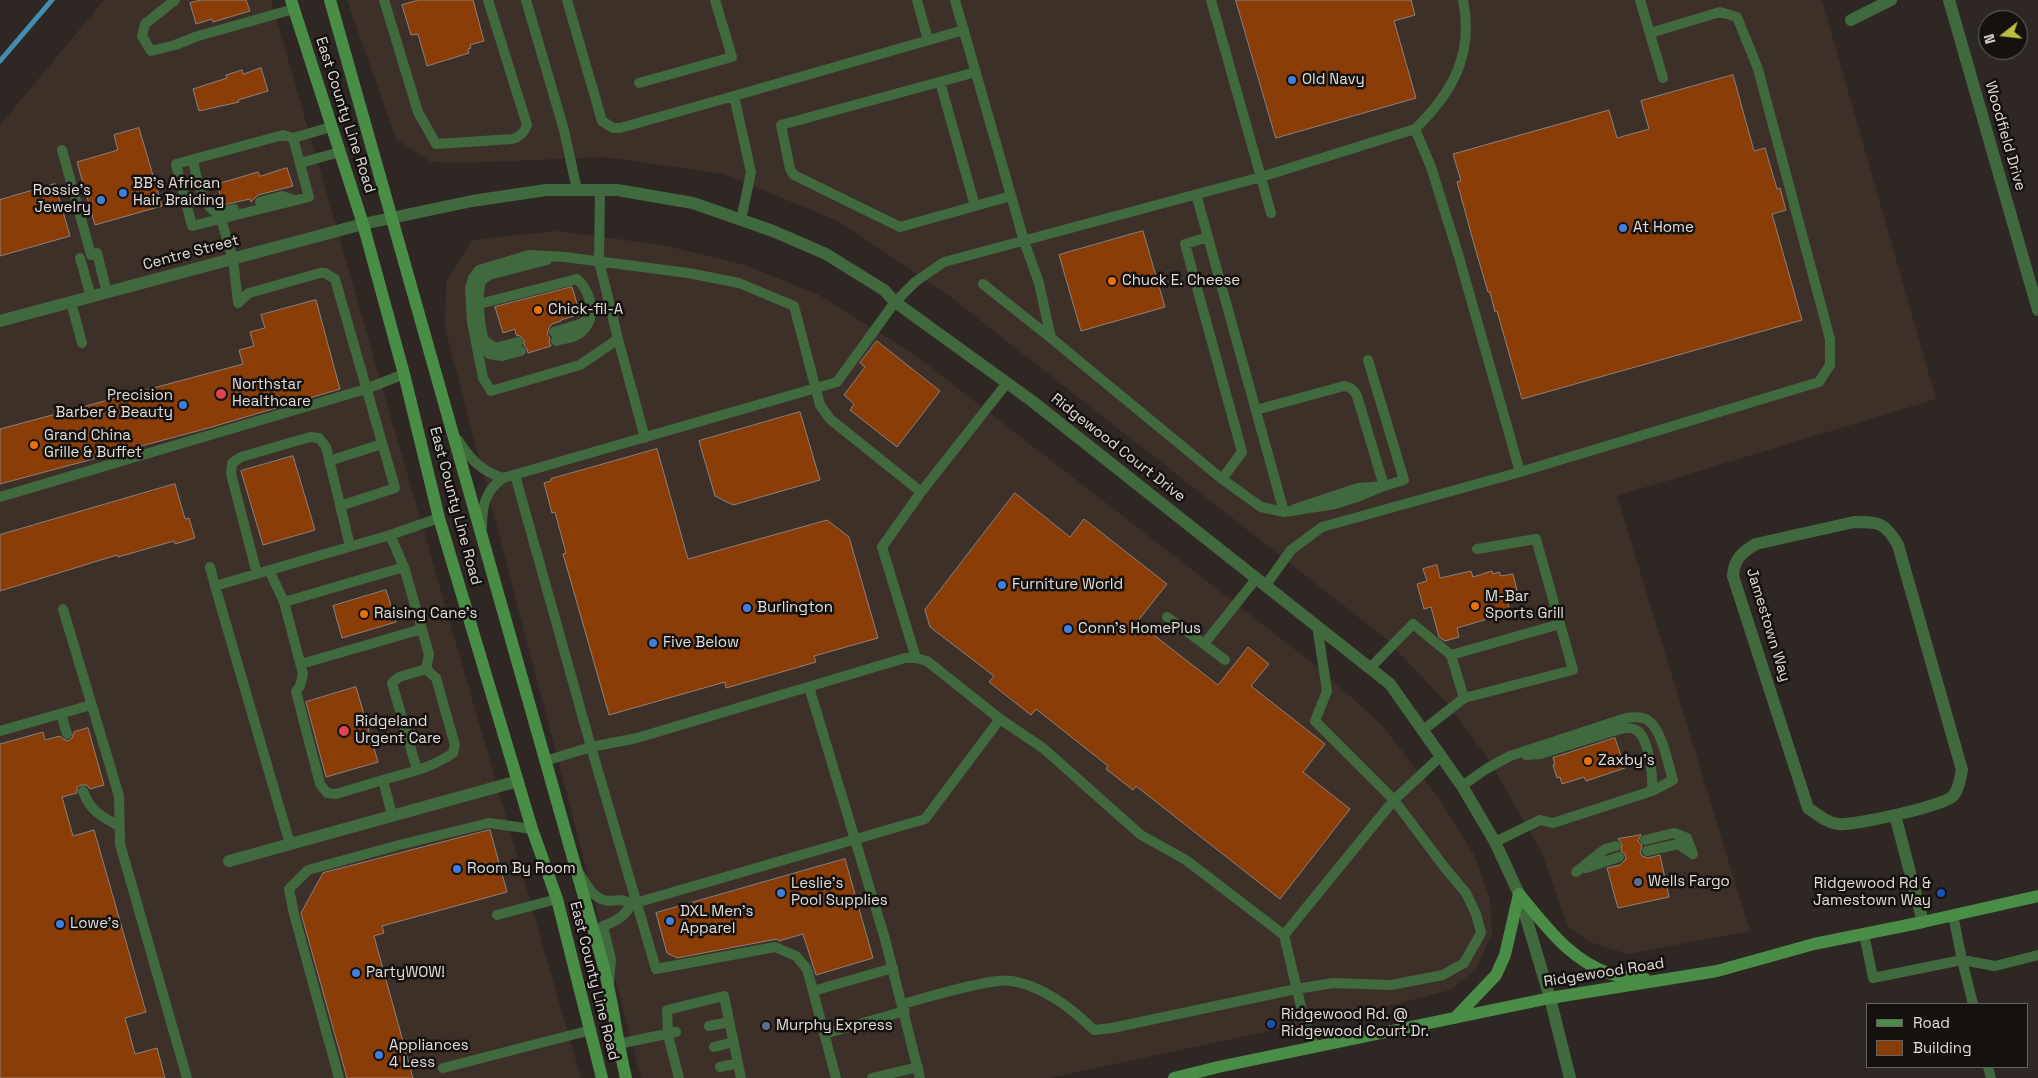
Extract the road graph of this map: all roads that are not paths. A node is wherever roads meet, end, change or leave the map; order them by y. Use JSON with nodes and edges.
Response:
{"nodes":[{"id":1,"x":175,"y":0,"type":"edge"},
{"id":2,"x":330,"y":0,"type":"edge"},
{"id":3,"x":384,"y":0,"type":"edge"},
{"id":4,"x":488,"y":0,"type":"edge"},
{"id":5,"x":526,"y":0,"type":"edge"},
{"id":6,"x":567,"y":0,"type":"edge"},
{"id":7,"x":715,"y":0,"type":"edge"},
{"id":8,"x":917,"y":0,"type":"edge"},
{"id":9,"x":955,"y":0,"type":"edge"},
{"id":10,"x":1211,"y":0,"type":"edge"},
{"id":11,"x":1463,"y":0,"type":"edge"},
{"id":12,"x":1640,"y":0,"type":"edge"},
{"id":13,"x":1891,"y":0,"type":"edge"},
{"id":14,"x":1949,"y":0,"type":"edge"},
{"id":15,"x":292,"y":5,"type":"edge"},
{"id":16,"x":1850,"y":20,"type":"dead end"},
{"id":17,"x":964,"y":30,"type":"junction"},
{"id":18,"x":1650,"y":33,"type":"junction"},
{"id":19,"x":928,"y":40,"type":"junction"},
{"id":20,"x":976,"y":72,"type":"junction"},
{"id":21,"x":1663,"y":78,"type":"dead end"},
{"id":22,"x":940,"y":82,"type":"junction"},
{"id":23,"x":639,"y":83,"type":"dead end"},
{"id":24,"x":734,"y":96,"type":"junction"},
{"id":25,"x":331,"y":127,"type":"junction"},
{"id":26,"x":1415,"y":129,"type":"junction"},
{"id":27,"x":293,"y":138,"type":"junction"},
{"id":28,"x":62,"y":150,"type":"dead end"},
{"id":29,"x":340,"y":152,"type":"junction"},
{"id":30,"x":193,"y":160,"type":"junction"},
{"id":31,"x":300,"y":163,"type":"junction"},
{"id":32,"x":1261,"y":177,"type":"junction"},
{"id":33,"x":577,"y":190,"type":"junction"},
{"id":34,"x":600,"y":190,"type":"junction"},
{"id":35,"x":1196,"y":194,"type":"junction"},
{"id":36,"x":1011,"y":196,"type":"junction"},
{"id":37,"x":294,"y":201,"type":"junction"},
{"id":38,"x":975,"y":206,"type":"junction"},
{"id":39,"x":1271,"y":213,"type":"dead end"},
{"id":40,"x":221,"y":219,"type":"junction"},
{"id":41,"x":392,"y":219,"type":"junction"},
{"id":42,"x":742,"y":220,"type":"junction"},
{"id":43,"x":363,"y":224,"type":"junction"},
{"id":44,"x":1208,"y":238,"type":"junction"},
{"id":45,"x":1024,"y":241,"type":"junction"},
{"id":46,"x":565,"y":257,"type":"junction"},
{"id":47,"x":80,"y":258,"type":"dead end"},
{"id":48,"x":233,"y":259,"type":"junction"},
{"id":49,"x":599,"y":261,"type":"junction"},
{"id":50,"x":983,"y":284,"type":"dead end"},
{"id":51,"x":107,"y":293,"type":"junction"},
{"id":52,"x":91,"y":297,"type":"junction"},
{"id":53,"x":71,"y":302,"type":"junction"},
{"id":54,"x":895,"y":302,"type":"junction"},
{"id":55,"x":479,"y":304,"type":"junction"},
{"id":56,"x":2038,"y":310,"type":"edge"},
{"id":57,"x":0,"y":321,"type":"edge"},
{"id":58,"x":555,"y":336,"type":"dead end"},
{"id":59,"x":1051,"y":338,"type":"junction"},
{"id":60,"x":618,"y":339,"type":"junction"},
{"id":61,"x":82,"y":344,"type":"dead end"},
{"id":62,"x":519,"y":347,"type":"dead end"},
{"id":63,"x":1368,"y":360,"type":"dead end"},
{"id":64,"x":404,"y":374,"type":"junction"},
{"id":65,"x":1007,"y":383,"type":"junction"},
{"id":66,"x":816,"y":388,"type":"junction"},
{"id":67,"x":366,"y":389,"type":"junction"},
{"id":68,"x":1256,"y":410,"type":"junction"},
{"id":69,"x":452,"y":432,"type":"junction"},
{"id":70,"x":645,"y":438,"type":"junction"},
{"id":71,"x":382,"y":444,"type":"junction"},
{"id":72,"x":329,"y":461,"type":"junction"},
{"id":73,"x":1520,"y":472,"type":"junction"},
{"id":74,"x":515,"y":475,"type":"junction"},
{"id":75,"x":503,"y":478,"type":"junction"},
{"id":76,"x":1222,"y":479,"type":"junction"},
{"id":77,"x":1384,"y":486,"type":"junction"},
{"id":78,"x":922,"y":492,"type":"junction"},
{"id":79,"x":0,"y":497,"type":"edge"},
{"id":80,"x":340,"y":506,"type":"junction"},
{"id":81,"x":1284,"y":512,"type":"junction"},
{"id":82,"x":440,"y":518,"type":"junction"},
{"id":83,"x":390,"y":535,"type":"junction"},
{"id":84,"x":483,"y":544,"type":"junction"},
{"id":85,"x":350,"y":546,"type":"junction"},
{"id":86,"x":1477,"y":550,"type":"dead end"},
{"id":87,"x":404,"y":566,"type":"junction"},
{"id":88,"x":210,"y":567,"type":"dead end"},
{"id":89,"x":268,"y":570,"type":"junction"},
{"id":90,"x":257,"y":574,"type":"junction"},
{"id":91,"x":1261,"y":583,"type":"junction"},
{"id":92,"x":215,"y":586,"type":"junction"},
{"id":93,"x":284,"y":602,"type":"junction"},
{"id":94,"x":63,"y":610,"type":"dead end"},
{"id":95,"x":1167,"y":617,"type":"dead end"},
{"id":96,"x":1560,"y":624,"type":"junction"},
{"id":97,"x":1317,"y":625,"type":"junction"},
{"id":98,"x":422,"y":628,"type":"junction"},
{"id":99,"x":1204,"y":644,"type":"junction"},
{"id":100,"x":1451,"y":654,"type":"junction"},
{"id":101,"x":916,"y":658,"type":"junction"},
{"id":102,"x":1225,"y":660,"type":"dead end"},
{"id":103,"x":301,"y":664,"type":"junction"},
{"id":104,"x":1370,"y":668,"type":"junction"},
{"id":105,"x":426,"y":669,"type":"junction"},
{"id":106,"x":809,"y":687,"type":"junction"},
{"id":107,"x":1464,"y":698,"type":"junction"},
{"id":108,"x":91,"y":705,"type":"junction"},
{"id":109,"x":61,"y":714,"type":"junction"},
{"id":110,"x":1000,"y":719,"type":"junction"},
{"id":111,"x":0,"y":731,"type":"edge"},
{"id":112,"x":1422,"y":732,"type":"junction"},
{"id":113,"x":67,"y":734,"type":"dead end"},
{"id":114,"x":591,"y":747,"type":"junction"},
{"id":115,"x":1441,"y":756,"type":"junction"},
{"id":116,"x":1510,"y":756,"type":"junction"},
{"id":117,"x":546,"y":761,"type":"junction"},
{"id":118,"x":417,"y":770,"type":"junction"},
{"id":119,"x":383,"y":780,"type":"junction"},
{"id":120,"x":518,"y":781,"type":"junction"},
{"id":121,"x":1462,"y":786,"type":"junction"},
{"id":122,"x":83,"y":791,"type":"dead end"},
{"id":123,"x":1652,"y":791,"type":"junction"},
{"id":124,"x":1394,"y":800,"type":"junction"},
{"id":125,"x":392,"y":815,"type":"junction"},
{"id":126,"x":1894,"y":815,"type":"junction"},
{"id":127,"x":119,"y":826,"type":"junction"},
{"id":128,"x":532,"y":829,"type":"junction"},
{"id":129,"x":1645,"y":840,"type":"dead end"},
{"id":130,"x":855,"y":841,"type":"junction"},
{"id":131,"x":1495,"y":842,"type":"junction"},
{"id":132,"x":290,"y":844,"type":"junction"},
{"id":133,"x":1647,"y":851,"type":"dead end"},
{"id":134,"x":229,"y":861,"type":"dead end"},
{"id":135,"x":577,"y":870,"type":"junction"},
{"id":136,"x":1518,"y":894,"type":"junction"},
{"id":137,"x":2038,"y":896,"type":"edge"},
{"id":138,"x":557,"y":898,"type":"junction"},
{"id":139,"x":633,"y":903,"type":"junction"},
{"id":140,"x":496,"y":915,"type":"dead end"},
{"id":141,"x":1953,"y":915,"type":"junction"},
{"id":142,"x":1923,"y":922,"type":"junction"},
{"id":143,"x":1864,"y":934,"type":"junction"},
{"id":144,"x":1284,"y":935,"type":"junction"},
{"id":145,"x":2038,"y":955,"type":"edge"},
{"id":146,"x":1962,"y":960,"type":"junction"},
{"id":147,"x":893,"y":968,"type":"junction"},
{"id":148,"x":1658,"y":981,"type":"junction"},
{"id":149,"x":609,"y":985,"type":"junction"},
{"id":150,"x":1296,"y":989,"type":"junction"},
{"id":151,"x":813,"y":991,"type":"junction"},
{"id":152,"x":1550,"y":998,"type":"junction"},
{"id":153,"x":1973,"y":1003,"type":"edge"},
{"id":154,"x":904,"y":1007,"type":"junction"},
{"id":155,"x":1455,"y":1018,"type":"junction"},
{"id":156,"x":729,"y":1022,"type":"junction"},
{"id":157,"x":709,"y":1026,"type":"dead end"},
{"id":158,"x":591,"y":1030,"type":"junction"},
{"id":159,"x":672,"y":1034,"type":"junction"},
{"id":160,"x":824,"y":1034,"type":"junction"},
{"id":161,"x":734,"y":1042,"type":"junction"},
{"id":162,"x":618,"y":1044,"type":"junction"},
{"id":163,"x":714,"y":1047,"type":"dead end"},
{"id":164,"x":1315,"y":1047,"type":"junction"},
{"id":165,"x":738,"y":1063,"type":"junction"},
{"id":166,"x":720,"y":1067,"type":"dead end"},
{"id":167,"x":918,"y":1067,"type":"junction"},
{"id":168,"x":443,"y":1068,"type":"dead end"},
{"id":169,"x":1219,"y":1072,"type":"edge"},
{"id":170,"x":682,"y":1076,"type":"edge"},
{"id":171,"x":187,"y":1078,"type":"edge"},
{"id":172,"x":339,"y":1078,"type":"edge"},
{"id":173,"x":602,"y":1078,"type":"edge"},
{"id":174,"x":626,"y":1078,"type":"edge"},
{"id":175,"x":741,"y":1078,"type":"edge"},
{"id":176,"x":836,"y":1078,"type":"edge"},
{"id":177,"x":872,"y":1078,"type":"edge"},
{"id":178,"x":920,"y":1078,"type":"edge"},
{"id":179,"x":1174,"y":1078,"type":"edge"},
{"id":180,"x":1570,"y":1078,"type":"edge"}],
"edges":[{"from":1,"to":15,"type":"lane"},
{"from":2,"to":41,"type":"main road","name":"East County Line Road"},
{"from":3,"to":4,"type":"lane"},
{"from":5,"to":33,"type":"lane"},
{"from":6,"to":24,"type":"lane"},
{"from":7,"to":23,"type":"lane"},
{"from":8,"to":19,"type":"lane"},
{"from":9,"to":17,"type":"lane"},
{"from":10,"to":32,"type":"lane"},
{"from":11,"to":26,"type":"lane"},
{"from":12,"to":18,"type":"lane"},
{"from":13,"to":16,"type":"street"},
{"from":14,"to":56,"type":"street","name":"Woodfield Drive"},
{"from":15,"to":25,"type":"main road","name":"East County Line Road"},
{"from":17,"to":19,"type":"lane"},
{"from":17,"to":20,"type":"lane"},
{"from":18,"to":21,"type":"lane"},
{"from":18,"to":73,"type":"lane"},
{"from":19,"to":24,"type":"lane"},
{"from":20,"to":22,"type":"lane"},
{"from":20,"to":36,"type":"lane"},
{"from":22,"to":38,"type":"lane"},
{"from":22,"to":38,"type":"lane"},
{"from":24,"to":42,"type":"lane"},
{"from":25,"to":27,"type":"lane"},
{"from":25,"to":29,"type":"main road","name":"East County Line Road"},
{"from":26,"to":32,"type":"lane"},
{"from":26,"to":73,"type":"lane"},
{"from":27,"to":30,"type":"lane"},
{"from":27,"to":31,"type":"lane"},
{"from":28,"to":51,"type":"lane"},
{"from":29,"to":31,"type":"lane"},
{"from":29,"to":43,"type":"main road","name":"East County Line Road"},
{"from":30,"to":37,"type":"lane"},
{"from":30,"to":40,"type":"lane"},
{"from":31,"to":37,"type":"lane"},
{"from":32,"to":35,"type":"lane"},
{"from":32,"to":39,"type":"lane"},
{"from":33,"to":34,"type":"street","name":"Ridgewood Court Drive"},
{"from":33,"to":41,"type":"street","name":"Ridgewood Court Drive"},
{"from":34,"to":42,"type":"street","name":"Ridgewood Court Drive"},
{"from":34,"to":49,"type":"lane"},
{"from":35,"to":44,"type":"lane"},
{"from":35,"to":45,"type":"lane"},
{"from":36,"to":38,"type":"lane"},
{"from":36,"to":45,"type":"lane"},
{"from":37,"to":40,"type":"lane"},
{"from":40,"to":48,"type":"lane"},
{"from":41,"to":43,"type":"street","name":"Centre Street"},
{"from":41,"to":69,"type":"main road","name":"East County Line Road"},
{"from":42,"to":54,"type":"street","name":"Ridgewood Court Drive"},
{"from":43,"to":48,"type":"street","name":"Centre Street"},
{"from":43,"to":64,"type":"main road","name":"East County Line Road"},
{"from":44,"to":68,"type":"lane"},
{"from":44,"to":76,"type":"lane"},
{"from":45,"to":54,"type":"lane"},
{"from":45,"to":59,"type":"lane"},
{"from":46,"to":49,"type":"lane"},
{"from":46,"to":55,"type":"lane"},
{"from":46,"to":60,"type":"lane"},
{"from":47,"to":52,"type":"lane"},
{"from":48,"to":51,"type":"street","name":"Centre Street"},
{"from":48,"to":67,"type":"lane"},
{"from":49,"to":60,"type":"lane"},
{"from":49,"to":66,"type":"lane"},
{"from":50,"to":59,"type":"lane"},
{"from":51,"to":52,"type":"street","name":"Centre Street"},
{"from":52,"to":53,"type":"street","name":"Centre Street"},
{"from":53,"to":57,"type":"street","name":"Centre Street"},
{"from":53,"to":61,"type":"lane"},
{"from":54,"to":65,"type":"street","name":"Ridgewood Court Drive"},
{"from":54,"to":66,"type":"lane"},
{"from":55,"to":58,"type":"lane"},
{"from":55,"to":62,"type":"lane"},
{"from":59,"to":76,"type":"lane"},
{"from":60,"to":70,"type":"lane"},
{"from":63,"to":77,"type":"lane"},
{"from":64,"to":67,"type":"lane"},
{"from":64,"to":82,"type":"main road","name":"East County Line Road"},
{"from":65,"to":78,"type":"lane"},
{"from":65,"to":91,"type":"street","name":"Ridgewood Court Drive"},
{"from":66,"to":70,"type":"lane"},
{"from":66,"to":78,"type":"lane"},
{"from":67,"to":71,"type":"lane"},
{"from":67,"to":79,"type":"lane"},
{"from":68,"to":77,"type":"lane"},
{"from":68,"to":81,"type":"lane"},
{"from":69,"to":75,"type":"lane"},
{"from":69,"to":84,"type":"main road","name":"East County Line Road"},
{"from":70,"to":74,"type":"lane"},
{"from":71,"to":72,"type":"lane"},
{"from":71,"to":80,"type":"lane"},
{"from":72,"to":80,"type":"lane"},
{"from":72,"to":90,"type":"lane"},
{"from":73,"to":91,"type":"lane"},
{"from":74,"to":75,"type":"lane"},
{"from":74,"to":114,"type":"lane"},
{"from":75,"to":84,"type":"lane"},
{"from":76,"to":81,"type":"lane"},
{"from":77,"to":81,"type":"lane"},
{"from":78,"to":101,"type":"lane"},
{"from":80,"to":85,"type":"lane"},
{"from":82,"to":83,"type":"lane"},
{"from":82,"to":120,"type":"main road","name":"East County Line Road"},
{"from":83,"to":85,"type":"lane"},
{"from":83,"to":87,"type":"lane"},
{"from":84,"to":117,"type":"main road","name":"East County Line Road"},
{"from":85,"to":89,"type":"lane"},
{"from":86,"to":96,"type":"lane"},
{"from":87,"to":93,"type":"lane"},
{"from":87,"to":98,"type":"lane"},
{"from":88,"to":92,"type":"lane"},
{"from":89,"to":90,"type":"lane"},
{"from":89,"to":93,"type":"lane"},
{"from":90,"to":92,"type":"lane"},
{"from":91,"to":97,"type":"street","name":"Ridgewood Court Drive"},
{"from":91,"to":99,"type":"lane"},
{"from":92,"to":132,"type":"lane"},
{"from":93,"to":103,"type":"lane"},
{"from":94,"to":108,"type":"lane"},
{"from":95,"to":99,"type":"lane"},
{"from":96,"to":100,"type":"lane"},
{"from":96,"to":107,"type":"lane"},
{"from":97,"to":104,"type":"street","name":"Ridgewood Court Drive"},
{"from":97,"to":124,"type":"lane"},
{"from":98,"to":103,"type":"lane"},
{"from":98,"to":105,"type":"lane"},
{"from":99,"to":102,"type":"lane"},
{"from":100,"to":104,"type":"lane"},
{"from":100,"to":107,"type":"lane"},
{"from":101,"to":106,"type":"lane"},
{"from":101,"to":110,"type":"lane"},
{"from":103,"to":119,"type":"lane"},
{"from":104,"to":112,"type":"street","name":"Ridgewood Court Drive"},
{"from":105,"to":118,"type":"lane"},
{"from":105,"to":118,"type":"lane"},
{"from":106,"to":114,"type":"lane"},
{"from":106,"to":130,"type":"lane"},
{"from":107,"to":112,"type":"lane"},
{"from":108,"to":109,"type":"lane"},
{"from":108,"to":127,"type":"lane"},
{"from":109,"to":111,"type":"lane"},
{"from":109,"to":113,"type":"lane"},
{"from":110,"to":130,"type":"lane"},
{"from":110,"to":144,"type":"lane"},
{"from":112,"to":115,"type":"street","name":"Ridgewood Court Drive"},
{"from":114,"to":117,"type":"lane"},
{"from":114,"to":139,"type":"lane"},
{"from":115,"to":121,"type":"street","name":"Ridgewood Court Drive"},
{"from":115,"to":124,"type":"lane"},
{"from":116,"to":121,"type":"lane"},
{"from":116,"to":123,"type":"lane"},
{"from":116,"to":123,"type":"lane"},
{"from":117,"to":135,"type":"main road","name":"East County Line Road"},
{"from":118,"to":119,"type":"lane"},
{"from":119,"to":125,"type":"lane"},
{"from":120,"to":125,"type":"street"},
{"from":120,"to":128,"type":"main road","name":"East County Line Road"},
{"from":121,"to":131,"type":"street","name":"Ridgewood Court Drive"},
{"from":122,"to":127,"type":"lane"},
{"from":123,"to":131,"type":"lane"},
{"from":124,"to":144,"type":"lane"},
{"from":124,"to":150,"type":"lane"},
{"from":125,"to":132,"type":"street"},
{"from":126,"to":126,"type":"street","name":"Jamestown Way"},
{"from":126,"to":142,"type":"street"},
{"from":127,"to":171,"type":"lane"},
{"from":128,"to":138,"type":"main road","name":"East County Line Road"},
{"from":128,"to":172,"type":"lane"},
{"from":129,"to":133,"type":"lane"},
{"from":130,"to":139,"type":"lane"},
{"from":130,"to":147,"type":"lane"},
{"from":131,"to":136,"type":"street","name":"Ridgewood Court Drive"},
{"from":132,"to":134,"type":"street"},
{"from":135,"to":139,"type":"lane"},
{"from":135,"to":149,"type":"main road","name":"East County Line Road"},
{"from":136,"to":148,"type":"main road"},
{"from":136,"to":152,"type":"street","name":"Ridgewood Court Drive"},
{"from":136,"to":155,"type":"main road"},
{"from":137,"to":141,"type":"main road","name":"Ridgewood Road"},
{"from":138,"to":140,"type":"lane"},
{"from":138,"to":158,"type":"main road","name":"East County Line Road"},
{"from":139,"to":149,"type":"lane"},
{"from":139,"to":151,"type":"lane"},
{"from":141,"to":142,"type":"main road","name":"Ridgewood Road"},
{"from":141,"to":146,"type":"lane"},
{"from":142,"to":143,"type":"main road","name":"Ridgewood Road"},
{"from":143,"to":146,"type":"lane"},
{"from":143,"to":148,"type":"main road","name":"Ridgewood Road"},
{"from":144,"to":150,"type":"lane"},
{"from":145,"to":146,"type":"lane"},
{"from":146,"to":153,"type":"lane"},
{"from":147,"to":151,"type":"lane"},
{"from":147,"to":154,"type":"lane"},
{"from":148,"to":152,"type":"main road","name":"Ridgewood Road"},
{"from":149,"to":162,"type":"main road","name":"East County Line Road"},
{"from":150,"to":154,"type":"lane"},
{"from":150,"to":164,"type":"lane"},
{"from":151,"to":160,"type":"lane"},
{"from":152,"to":155,"type":"main road","name":"Ridgewood Road"},
{"from":152,"to":180,"type":"street","name":"Ridgewood Court Drive"},
{"from":154,"to":160,"type":"lane"},
{"from":154,"to":167,"type":"lane"},
{"from":155,"to":164,"type":"main road","name":"Ridgewood Road"},
{"from":156,"to":157,"type":"lane"},
{"from":156,"to":159,"type":"lane"},
{"from":156,"to":161,"type":"lane"},
{"from":158,"to":168,"type":"lane"},
{"from":158,"to":173,"type":"main road","name":"East County Line Road"},
{"from":159,"to":162,"type":"lane"},
{"from":159,"to":170,"type":"lane"},
{"from":160,"to":176,"type":"lane"},
{"from":161,"to":163,"type":"lane"},
{"from":161,"to":165,"type":"lane"},
{"from":162,"to":174,"type":"main road","name":"East County Line Road"},
{"from":164,"to":169,"type":"main road","name":"Ridgewood Road"},
{"from":165,"to":166,"type":"lane"},
{"from":165,"to":175,"type":"lane"},
{"from":167,"to":177,"type":"lane"},
{"from":167,"to":178,"type":"lane"},
{"from":169,"to":179,"type":"main road","name":"Ridgewood Road"}]}
